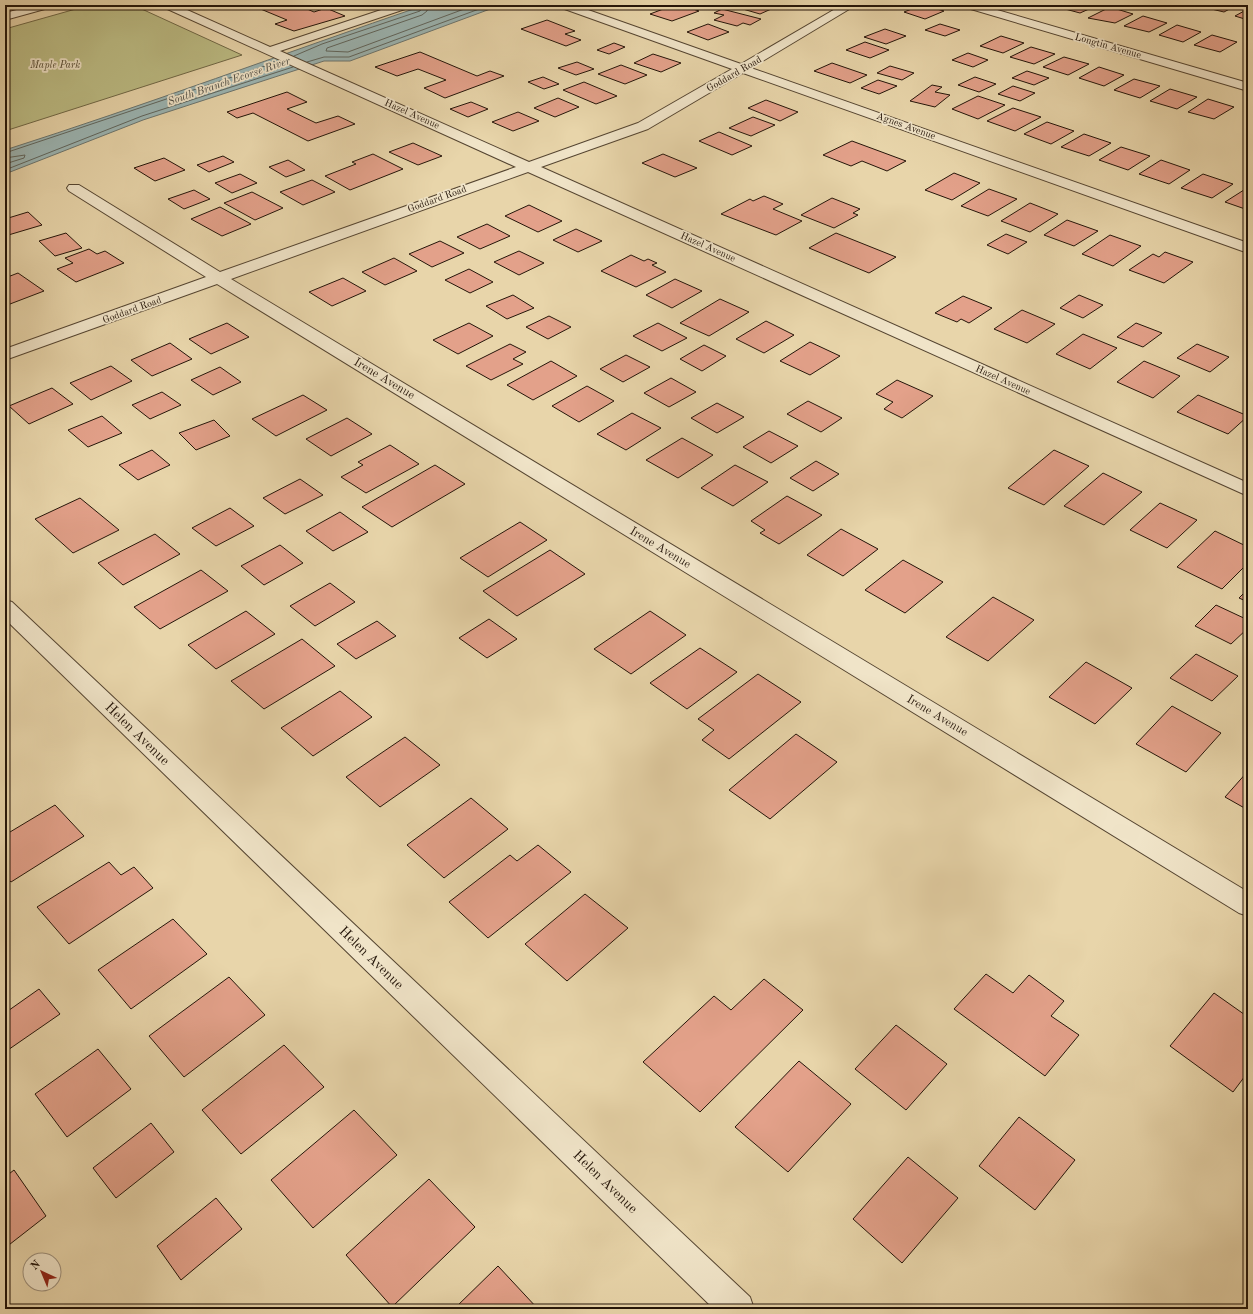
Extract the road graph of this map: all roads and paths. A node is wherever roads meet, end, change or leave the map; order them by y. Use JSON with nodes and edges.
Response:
{"nodes":[{"id":1,"x":48,"y":5,"type":"edge"},
{"id":2,"x":167,"y":5,"type":"edge"},
{"id":3,"x":407,"y":5,"type":"edge"},
{"id":4,"x":563,"y":5,"type":"edge"},
{"id":5,"x":850,"y":5,"type":"edge"},
{"id":6,"x":968,"y":5,"type":"edge"},
{"id":7,"x":1242,"y":5,"type":"edge"},
{"id":8,"x":1248,"y":6,"type":"edge"},
{"id":9,"x":5,"y":17,"type":"edge"},
{"id":10,"x":270,"y":51,"type":"junction"},
{"id":11,"x":743,"y":68,"type":"junction"},
{"id":12,"x":1248,"y":87,"type":"edge"},
{"id":13,"x":528,"y":166,"type":"junction"},
{"id":14,"x":74,"y":188,"type":"dead end"},
{"id":15,"x":1248,"y":248,"type":"edge"},
{"id":16,"x":220,"y":278,"type":"junction"},
{"id":17,"x":5,"y":355,"type":"edge"},
{"id":18,"x":1248,"y":490,"type":"edge"},
{"id":19,"x":5,"y":607,"type":"edge"},
{"id":20,"x":1248,"y":905,"type":"edge"},
{"id":21,"x":738,"y":1309,"type":"edge"}],
"edges":[{"from":1,"to":9,"type":"street"},
{"from":2,"to":10,"type":"street","name":"Hazel Avenue"},
{"from":3,"to":10,"type":"street"},
{"from":4,"to":11,"type":"street","name":"Agnes Avenue"},
{"from":5,"to":11,"type":"street","name":"Goddard Road"},
{"from":6,"to":12,"type":"street","name":"Longtin Avenue"},
{"from":7,"to":8,"type":"street"},
{"from":10,"to":13,"type":"street","name":"Hazel Avenue"},
{"from":11,"to":13,"type":"street","name":"Goddard Road"},
{"from":11,"to":15,"type":"street","name":"Agnes Avenue"},
{"from":13,"to":16,"type":"street","name":"Goddard Road"},
{"from":13,"to":18,"type":"street","name":"Hazel Avenue"},
{"from":14,"to":16,"type":"street","name":"Irene Avenue"},
{"from":16,"to":17,"type":"street","name":"Goddard Road"},
{"from":16,"to":20,"type":"street","name":"Irene Avenue"},
{"from":19,"to":21,"type":"street","name":"Helen Avenue"}]}
